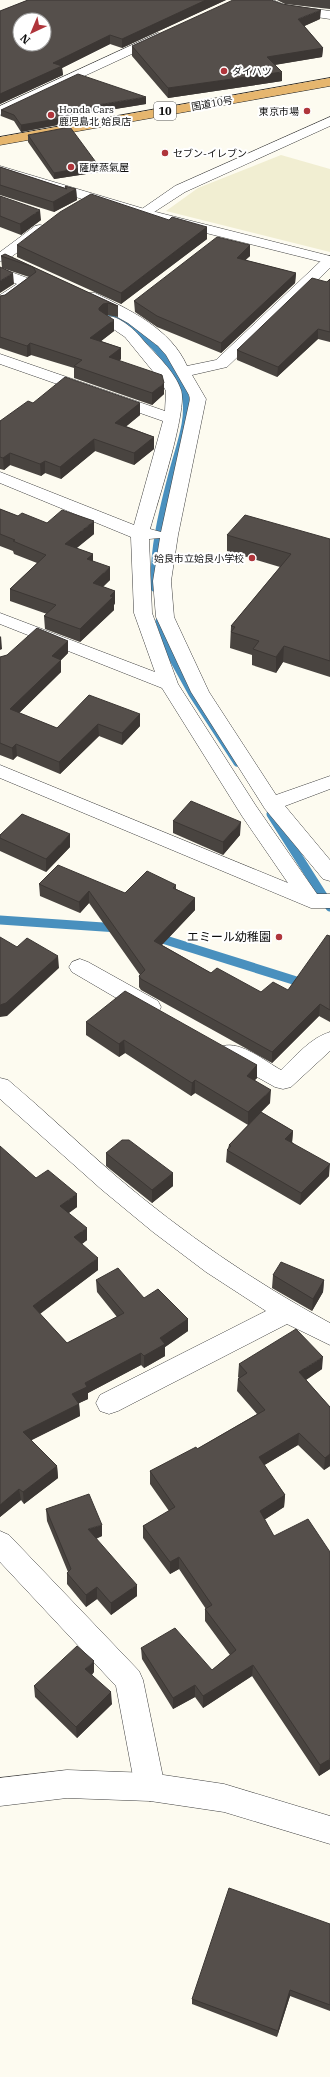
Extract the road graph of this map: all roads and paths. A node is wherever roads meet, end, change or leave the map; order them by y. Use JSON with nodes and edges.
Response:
{"nodes":[{"id":1,"x":262,"y":0,"type":"edge"},
{"id":2,"x":330,"y":15,"type":"edge"},
{"id":3,"x":166,"y":34,"type":"edge"},
{"id":4,"x":330,"y":82,"type":"edge"},
{"id":5,"x":330,"y":93,"type":"edge"},
{"id":6,"x":0,"y":111,"type":"edge"},
{"id":7,"x":330,"y":121,"type":"edge"},
{"id":8,"x":0,"y":141,"type":"edge"},
{"id":9,"x":0,"y":152,"type":"edge"},
{"id":10,"x":0,"y":170,"type":"edge"},
{"id":11,"x":92,"y":198,"type":"junction"},
{"id":12,"x":73,"y":208,"type":"edge"},
{"id":13,"x":143,"y":213,"type":"junction"},
{"id":14,"x":49,"y":223,"type":"edge"},
{"id":15,"x":226,"y":233,"type":"junction"},
{"id":16,"x":214,"y":243,"type":"edge"},
{"id":17,"x":330,"y":260,"type":"edge"},
{"id":18,"x":1,"y":261,"type":"edge"},
{"id":19,"x":0,"y":302,"type":"edge"},
{"id":20,"x":0,"y":359,"type":"edge"},
{"id":21,"x":182,"y":372,"type":"junction"},
{"id":22,"x":172,"y":419,"type":"junction"},
{"id":23,"x":0,"y":477,"type":"edge"},
{"id":24,"x":140,"y":534,"type":"junction"},
{"id":25,"x":169,"y":535,"type":"junction"},
{"id":26,"x":0,"y":618,"type":"edge"},
{"id":27,"x":169,"y":684,"type":"junction"},
{"id":28,"x":0,"y":771,"type":"edge"},
{"id":29,"x":330,"y":782,"type":"edge"},
{"id":30,"x":272,"y":804,"type":"junction"},
{"id":31,"x":330,"y":874,"type":"edge"},
{"id":32,"x":321,"y":901,"type":"edge"},
{"id":33,"x":80,"y":967,"type":"dead end"},
{"id":34,"x":168,"y":1017,"type":"edge"},
{"id":35,"x":330,"y":1040,"type":"edge"},
{"id":36,"x":215,"y":1043,"type":"edge"},
{"id":37,"x":0,"y":1086,"type":"edge"},
{"id":38,"x":286,"y":1313,"type":"junction"},
{"id":39,"x":330,"y":1335,"type":"edge"},
{"id":40,"x":109,"y":1403,"type":"dead end"},
{"id":41,"x":0,"y":1543,"type":"edge"},
{"id":42,"x":150,"y":1787,"type":"junction"},
{"id":43,"x":0,"y":1792,"type":"edge"},
{"id":44,"x":330,"y":1830,"type":"edge"}],
"edges":[{"from":1,"to":2,"type":"street"},
{"from":3,"to":6,"type":"street"},
{"from":4,"to":8,"type":"highway","name":"国道10号","number":"10"},
{"from":5,"to":9,"type":"highway","name":"国道10号","number":"10"},
{"from":7,"to":13,"type":"street"},
{"from":10,"to":11,"type":"street"},
{"from":11,"to":12,"type":"street"},
{"from":11,"to":13,"type":"street"},
{"from":13,"to":15,"type":"street"},
{"from":14,"to":18,"type":"street"},
{"from":15,"to":16,"type":"street"},
{"from":15,"to":17,"type":"street"},
{"from":17,"to":21,"type":"street"},
{"from":18,"to":19,"type":"street"},
{"from":20,"to":22,"type":"street"},
{"from":21,"to":22,"type":"street"},
{"from":21,"to":25,"type":"street"},
{"from":22,"to":24,"type":"street"},
{"from":23,"to":24,"type":"street"},
{"from":24,"to":25,"type":"street"},
{"from":24,"to":27,"type":"street"},
{"from":25,"to":30,"type":"street"},
{"from":26,"to":27,"type":"street"},
{"from":27,"to":32,"type":"street"},
{"from":28,"to":32,"type":"street"},
{"from":29,"to":30,"type":"street"},
{"from":30,"to":31,"type":"street"},
{"from":33,"to":34,"type":"street"},
{"from":35,"to":36,"type":"street"},
{"from":37,"to":38,"type":"street"},
{"from":38,"to":39,"type":"street"},
{"from":38,"to":40,"type":"street"},
{"from":41,"to":42,"type":"street"},
{"from":42,"to":43,"type":"street"},
{"from":42,"to":44,"type":"street"}]}
